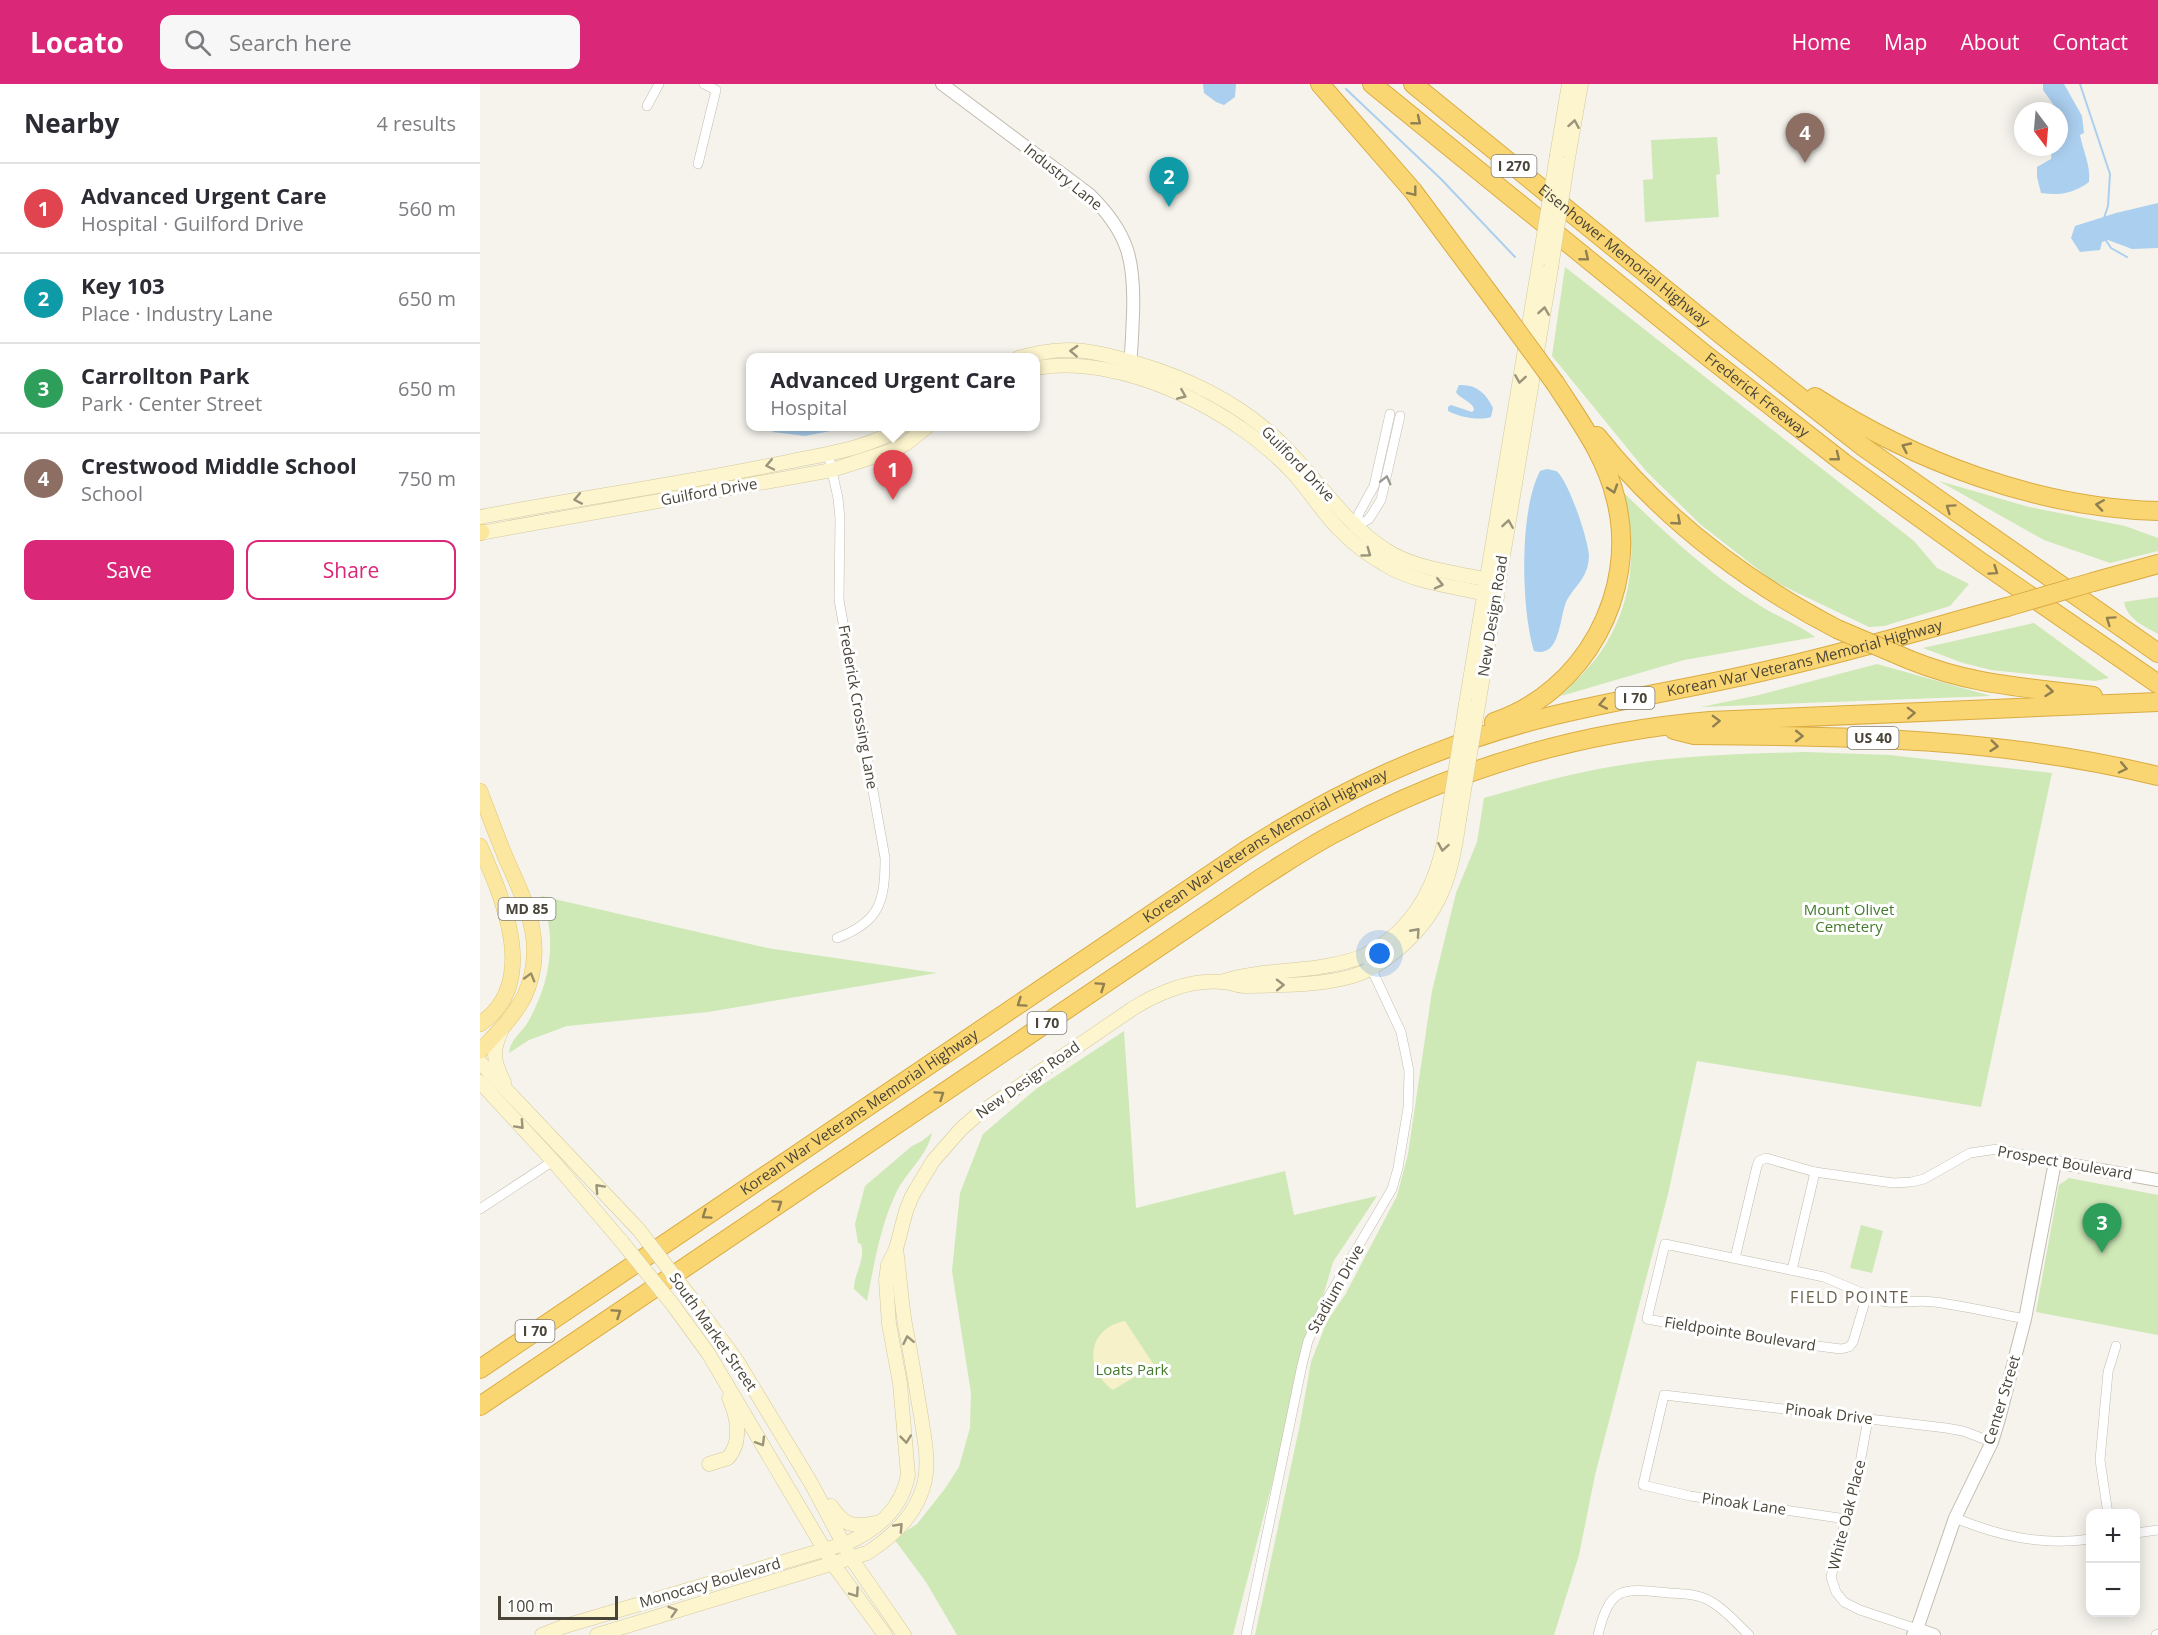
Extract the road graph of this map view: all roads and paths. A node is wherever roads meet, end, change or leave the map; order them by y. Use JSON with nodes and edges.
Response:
{"nodes":[{"id":1,"x":659,"y":84,"type":"edge"},
{"id":2,"x":704,"y":84,"type":"edge"},
{"id":3,"x":942,"y":84,"type":"edge"},
{"id":4,"x":1320,"y":84,"type":"edge"},
{"id":5,"x":1372,"y":84,"type":"edge"},
{"id":6,"x":1413,"y":84,"type":"edge"},
{"id":7,"x":1569,"y":84,"type":"edge"},
{"id":8,"x":1581,"y":84,"type":"edge"},
{"id":9,"x":647,"y":106,"type":"dead end"},
{"id":10,"x":1562,"y":160,"type":"junction"},
{"id":11,"x":698,"y":164,"type":"dead end"},
{"id":12,"x":1724,"y":337,"type":"junction"},
{"id":13,"x":1040,"y":353,"type":"edge"},
{"id":14,"x":1040,"y":368,"type":"edge"},
{"id":15,"x":1129,"y":368,"type":"junction"},
{"id":16,"x":1555,"y":383,"type":"junction"},
{"id":17,"x":1395,"y":415,"type":"dead end"},
{"id":18,"x":895,"y":431,"type":"edge"},
{"id":19,"x":922,"y":431,"type":"edge"},
{"id":20,"x":828,"y":453,"type":"junction"},
{"id":21,"x":832,"y":470,"type":"junction"},
{"id":22,"x":2158,"y":511,"type":"edge"},
{"id":23,"x":480,"y":529,"type":"edge"},
{"id":24,"x":1351,"y":532,"type":"junction"},
{"id":25,"x":2158,"y":564,"type":"edge"},
{"id":26,"x":2158,"y":573,"type":"edge"},
{"id":27,"x":2093,"y":582,"type":"junction"},
{"id":28,"x":1492,"y":588,"type":"junction"},
{"id":29,"x":2158,"y":653,"type":"edge"},
{"id":30,"x":2158,"y":684,"type":"edge"},
{"id":31,"x":2158,"y":702,"type":"edge"},
{"id":32,"x":2139,"y":703,"type":"junction"},
{"id":33,"x":1658,"y":725,"type":"junction"},
{"id":34,"x":2158,"y":776,"type":"edge"},
{"id":35,"x":480,"y":791,"type":"edge"},
{"id":36,"x":1453,"y":822,"type":"junction"},
{"id":37,"x":1278,"y":830,"type":"junction"},
{"id":38,"x":480,"y":846,"type":"edge"},
{"id":39,"x":837,"y":938,"type":"dead end"},
{"id":40,"x":1365,"y":955,"type":"junction"},
{"id":41,"x":512,"y":967,"type":"junction"},
{"id":42,"x":1371,"y":969,"type":"junction"},
{"id":43,"x":1222,"y":982,"type":"junction"},
{"id":44,"x":480,"y":1011,"type":"edge"},
{"id":45,"x":480,"y":1024,"type":"edge"},
{"id":46,"x":503,"y":1028,"type":"junction"},
{"id":47,"x":480,"y":1051,"type":"edge"},
{"id":48,"x":480,"y":1062,"type":"edge"},
{"id":49,"x":480,"y":1082,"type":"edge"},
{"id":50,"x":485,"y":1090,"type":"edge"},
{"id":51,"x":513,"y":1097,"type":"junction"},
{"id":52,"x":553,"y":1161,"type":"junction"},
{"id":53,"x":2055,"y":1162,"type":"junction"},
{"id":54,"x":1815,"y":1172,"type":"junction"},
{"id":55,"x":2158,"y":1180,"type":"edge"},
{"id":56,"x":480,"y":1209,"type":"edge"},
{"id":57,"x":896,"y":1249,"type":"junction"},
{"id":58,"x":1735,"y":1258,"type":"junction"},
{"id":59,"x":1792,"y":1270,"type":"junction"},
{"id":60,"x":590,"y":1293,"type":"junction"},
{"id":61,"x":1867,"y":1295,"type":"junction"},
{"id":62,"x":2025,"y":1319,"type":"junction"},
{"id":63,"x":568,"y":1346,"type":"junction"},
{"id":64,"x":2116,"y":1346,"type":"dead end"},
{"id":65,"x":708,"y":1353,"type":"junction"},
{"id":66,"x":480,"y":1357,"type":"edge"},
{"id":67,"x":480,"y":1369,"type":"edge"},
{"id":68,"x":480,"y":1406,"type":"edge"},
{"id":69,"x":480,"y":1419,"type":"edge"},
{"id":70,"x":1868,"y":1419,"type":"junction"},
{"id":71,"x":1992,"y":1442,"type":"junction"},
{"id":72,"x":709,"y":1464,"type":"dead end"},
{"id":73,"x":811,"y":1483,"type":"junction"},
{"id":74,"x":1643,"y":1485,"type":"joint"},
{"id":75,"x":2107,"y":1509,"type":"edge"},
{"id":76,"x":1955,"y":1518,"type":"junction"},
{"id":77,"x":1846,"y":1519,"type":"junction"},
{"id":78,"x":883,"y":1521,"type":"junction"},
{"id":79,"x":2158,"y":1530,"type":"edge"},
{"id":80,"x":2140,"y":1532,"type":"edge"},
{"id":81,"x":2086,"y":1539,"type":"edge"},
{"id":82,"x":844,"y":1544,"type":"junction"},
{"id":83,"x":825,"y":1550,"type":"junction"},
{"id":84,"x":851,"y":1558,"type":"junction"},
{"id":85,"x":833,"y":1563,"type":"junction"},
{"id":86,"x":647,"y":1602,"type":"junction"},
{"id":87,"x":617,"y":1628,"type":"junction"},
{"id":88,"x":1916,"y":1633,"type":"edge"},
{"id":89,"x":542,"y":1635,"type":"edge"},
{"id":90,"x":597,"y":1635,"type":"edge"},
{"id":91,"x":885,"y":1635,"type":"edge"},
{"id":92,"x":904,"y":1635,"type":"edge"},
{"id":93,"x":1246,"y":1635,"type":"edge"},
{"id":94,"x":1598,"y":1635,"type":"edge"},
{"id":95,"x":1749,"y":1635,"type":"edge"},
{"id":96,"x":1934,"y":1635,"type":"edge"}],
"edges":[{"from":1,"to":9,"type":"street"},
{"from":2,"to":11,"type":"street"},
{"from":3,"to":15,"type":"street","name":"Industry Lane"},
{"from":4,"to":16,"type":"highway","one_way":true,"bridge":true},
{"from":5,"to":30,"type":"highway","name":"Frederick Freeway","one_way":true},
{"from":6,"to":12,"type":"highway","name":"Eisenhower Memorial Highway","number":"I 270"},
{"from":7,"to":10,"type":"main road","name":"New Design Road"},
{"from":10,"to":8,"type":"main road","name":"New Design Road","one_way":true},
{"from":10,"to":28,"type":"main road","name":"New Design Road","bridge":true},
{"from":22,"to":12,"type":"highway","one_way":true},
{"from":29,"to":12,"type":"highway","name":"Frederick Freeway","one_way":true},
{"from":15,"to":13,"type":"main road","name":"Guilford Drive","one_way":true},
{"from":14,"to":15,"type":"main road","name":"Guilford Drive"},
{"from":15,"to":24,"type":"main road","name":"Guilford Drive"},
{"from":16,"to":32,"type":"highway","one_way":true,"bridge":true},
{"from":16,"to":37,"type":"highway","one_way":true},
{"from":17,"to":24,"type":"street"},
{"from":18,"to":20,"type":"main road","name":"Guilford Drive"},
{"from":19,"to":21,"type":"main road","name":"Guilford Drive"},
{"from":20,"to":21,"type":"street","name":"Frederick Crossing Lane"},
{"from":20,"to":23,"type":"main road","name":"Guilford Drive","one_way":true},
{"from":21,"to":23,"type":"main road","name":"Guilford Drive"},
{"from":21,"to":39,"type":"street","name":"Frederick Crossing Lane"},
{"from":24,"to":28,"type":"main road","name":"Guilford Drive"},
{"from":25,"to":27,"type":"highway","name":"Korean War Veterans Memorial Highway","number":"I 70"},
{"from":26,"to":27,"type":"highway"},
{"from":27,"to":37,"type":"highway","name":"Korean War Veterans Memorial Highway","number":"I 70","one_way":true,"bridge":true},
{"from":28,"to":36,"type":"main road","name":"New Design Road","bridge":true},
{"from":31,"to":32,"type":"highway","number":"I 70"},
{"from":33,"to":32,"type":"highway","name":"Korean War Veterans Memorial Highway","number":"I 70","one_way":true},
{"from":33,"to":34,"type":"highway","number":"US 40","one_way":true},
{"from":63,"to":33,"type":"highway","name":"Korean War Veterans Memorial Highway","number":"I 70","one_way":true},
{"from":46,"to":35,"type":"main road","number":"MD 85","one_way":true},
{"from":36,"to":40,"type":"main road","name":"New Design Road","one_way":true},
{"from":42,"to":36,"type":"main road","name":"New Design Road","one_way":true},
{"from":37,"to":60,"type":"highway","name":"Korean War Veterans Memorial Highway","number":"I 70","one_way":true},
{"from":38,"to":41,"type":"main road","number":"MD 85"},
{"from":40,"to":42,"type":"street","name":"Stadium Drive"},
{"from":40,"to":43,"type":"main road","name":"New Design Road"},
{"from":41,"to":44,"type":"main road"},
{"from":41,"to":45,"type":"main road","number":"MD 85"},
{"from":43,"to":42,"type":"main road","name":"New Design Road","one_way":true},
{"from":42,"to":93,"type":"street","name":"Stadium Drive"},
{"from":43,"to":57,"type":"main road","name":"New Design Road"},
{"from":46,"to":47,"type":"main road","number":"MD 85"},
{"from":46,"to":51,"type":"main road"},
{"from":48,"to":51,"type":"main road","name":"South Market Street"},
{"from":49,"to":50,"type":"main road","name":"South Market Street"},
{"from":50,"to":52,"type":"main road","name":"South Market Street","one_way":true},
{"from":73,"to":51,"type":"main road","name":"South Market Street","one_way":true,"bridge":true},
{"from":52,"to":56,"type":"street"},
{"from":52,"to":65,"type":"main road","name":"South Market Street","bridge":true},
{"from":53,"to":54,"type":"street","name":"Prospect Boulevard"},
{"from":53,"to":55,"type":"street","name":"Prospect Boulevard"},
{"from":53,"to":62,"type":"street","name":"Center Street"},
{"from":54,"to":58,"type":"street","name":"Prospect Boulevard"},
{"from":54,"to":59,"type":"street"},
{"from":57,"to":78,"type":"main road","name":"New Design Road","one_way":true},
{"from":84,"to":57,"type":"main road","name":"New Design Road","one_way":true},
{"from":58,"to":59,"type":"street","name":"Fieldpointe Boulevard"},
{"from":58,"to":61,"type":"street","name":"Fieldpointe Boulevard"},
{"from":59,"to":61,"type":"street","name":"Fieldpointe Boulevard"},
{"from":60,"to":66,"type":"highway"},
{"from":60,"to":67,"type":"highway","name":"Korean War Veterans Memorial Highway","number":"I 70"},
{"from":61,"to":62,"type":"street","name":"Fieldpointe Boulevard"},
{"from":62,"to":71,"type":"street","name":"Center Street"},
{"from":63,"to":68,"type":"highway","name":"Korean War Veterans Memorial Highway","number":"I 70"},
{"from":63,"to":69,"type":"highway"},
{"from":64,"to":75,"type":"street"},
{"from":65,"to":72,"type":"main road"},
{"from":65,"to":83,"type":"main road","name":"South Market Street","one_way":true},
{"from":70,"to":71,"type":"street","name":"Pinoak Drive"},
{"from":70,"to":74,"type":"street","name":"Pinoak Drive"},
{"from":70,"to":77,"type":"street","name":"White Oak Place"},
{"from":71,"to":76,"type":"street","name":"Center Street"},
{"from":73,"to":78,"type":"main road"},
{"from":73,"to":82,"type":"main road","name":"South Market Street"},
{"from":74,"to":77,"type":"street","name":"Pinoak Lane"},
{"from":76,"to":81,"type":"street"},
{"from":76,"to":88,"type":"street","name":"Center Street"},
{"from":77,"to":88,"type":"street","name":"White Oak Place"},
{"from":78,"to":82,"type":"main road","name":"New Design Road"},
{"from":79,"to":80,"type":"street"},
{"from":82,"to":83,"type":"main road","name":"Monocacy Boulevard"},
{"from":82,"to":84,"type":"main road","name":"South Market Street"},
{"from":83,"to":85,"type":"main road","name":"South Market Street"},
{"from":83,"to":86,"type":"main road","name":"Monocacy Boulevard"},
{"from":84,"to":85,"type":"main road","name":"Monocacy Boulevard"},
{"from":84,"to":92,"type":"main road","name":"South Market Street"},
{"from":87,"to":85,"type":"main road","name":"Monocacy Boulevard","one_way":true},
{"from":85,"to":91,"type":"main road","name":"South Market Street","one_way":true},
{"from":86,"to":87,"type":"main road"},
{"from":86,"to":89,"type":"main road","name":"Monocacy Boulevard"},
{"from":87,"to":90,"type":"main road","name":"Monocacy Boulevard"},
{"from":88,"to":96,"type":"street"},
{"from":94,"to":95,"type":"street"}]}
